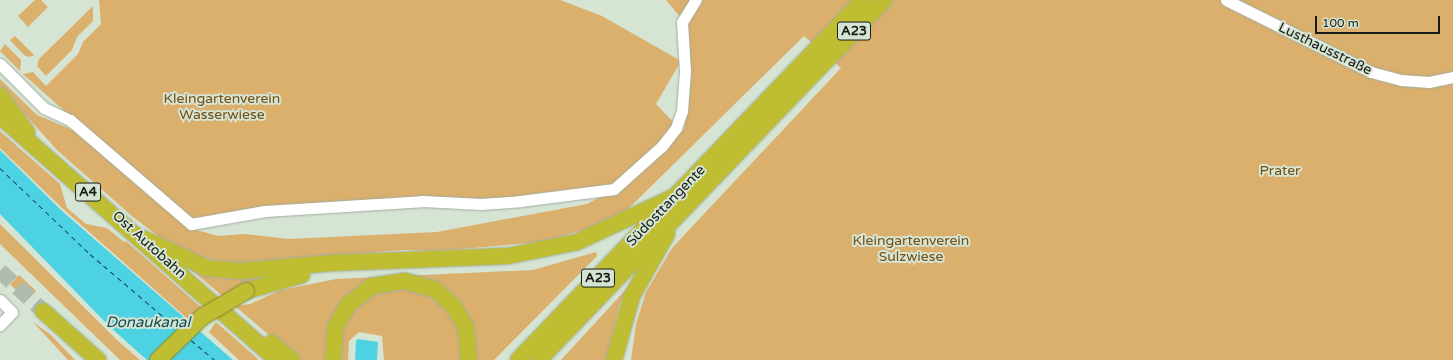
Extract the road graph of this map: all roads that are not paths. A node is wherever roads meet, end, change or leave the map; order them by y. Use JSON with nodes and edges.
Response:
{"nodes":[{"id":1,"x":696,"y":0,"type":"edge"},
{"id":2,"x":863,"y":0,"type":"edge"},
{"id":3,"x":884,"y":0,"type":"edge"},
{"id":4,"x":1226,"y":0,"type":"edge"},
{"id":5,"x":818,"y":57,"type":"junction"},
{"id":6,"x":0,"y":64,"type":"edge"},
{"id":7,"x":1453,"y":77,"type":"edge"},
{"id":8,"x":0,"y":96,"type":"edge"},
{"id":9,"x":0,"y":116,"type":"edge"},
{"id":10,"x":35,"y":145,"type":"junction"},
{"id":11,"x":676,"y":196,"type":"junction"},
{"id":12,"x":679,"y":214,"type":"junction"},
{"id":13,"x":142,"y":238,"type":"junction"},
{"id":14,"x":640,"y":284,"type":"junction"},
{"id":15,"x":0,"y":300,"type":"edge"},
{"id":16,"x":43,"y":311,"type":"tunnel mouth"},
{"id":17,"x":228,"y":315,"type":"junction"},
{"id":18,"x":0,"y":325,"type":"edge"},
{"id":19,"x":92,"y":357,"type":"edge"},
{"id":20,"x":158,"y":360,"type":"edge"},
{"id":21,"x":278,"y":360,"type":"edge"},
{"id":22,"x":292,"y":360,"type":"edge"},
{"id":23,"x":333,"y":360,"type":"edge"},
{"id":24,"x":469,"y":360,"type":"edge"},
{"id":25,"x":518,"y":360,"type":"edge"},
{"id":26,"x":539,"y":360,"type":"edge"},
{"id":27,"x":614,"y":360,"type":"edge"},
{"id":28,"x":625,"y":360,"type":"edge"}],
"edges":[{"from":1,"to":6,"type":"street"},
{"from":2,"to":5,"type":"highway","number":"A23"},
{"from":3,"to":5,"type":"highway","number":"A23"},
{"from":4,"to":7,"type":"street","name":"Lusthausstraße"},
{"from":5,"to":11,"type":"highway","name":"Südosttangente","number":"A23"},
{"from":5,"to":12,"type":"highway","name":"Südosttangente","number":"A23"},
{"from":8,"to":10,"type":"highway"},
{"from":9,"to":10,"type":"highway","name":"Ost Autobahn","number":"A4"},
{"from":10,"to":13,"type":"highway","name":"Ost Autobahn","number":"A4"},
{"from":11,"to":13,"type":"highway"},
{"from":11,"to":20,"type":"highway","bridge":true},
{"from":11,"to":25,"type":"highway","name":"Südosttangente","number":"A23"},
{"from":12,"to":14,"type":"highway"},
{"from":12,"to":26,"type":"highway","name":"Südosttangente","number":"A23"},
{"from":13,"to":17,"type":"highway","name":"Ost Autobahn","number":"A4"},
{"from":14,"to":27,"type":"highway"},
{"from":14,"to":28,"type":"highway"},
{"from":15,"to":18,"type":"street"},
{"from":16,"to":19,"type":"highway"},
{"from":17,"to":21,"type":"highway","name":"Ost Autobahn","number":"A4"},
{"from":17,"to":22,"type":"highway"},
{"from":23,"to":24,"type":"highway"}]}
